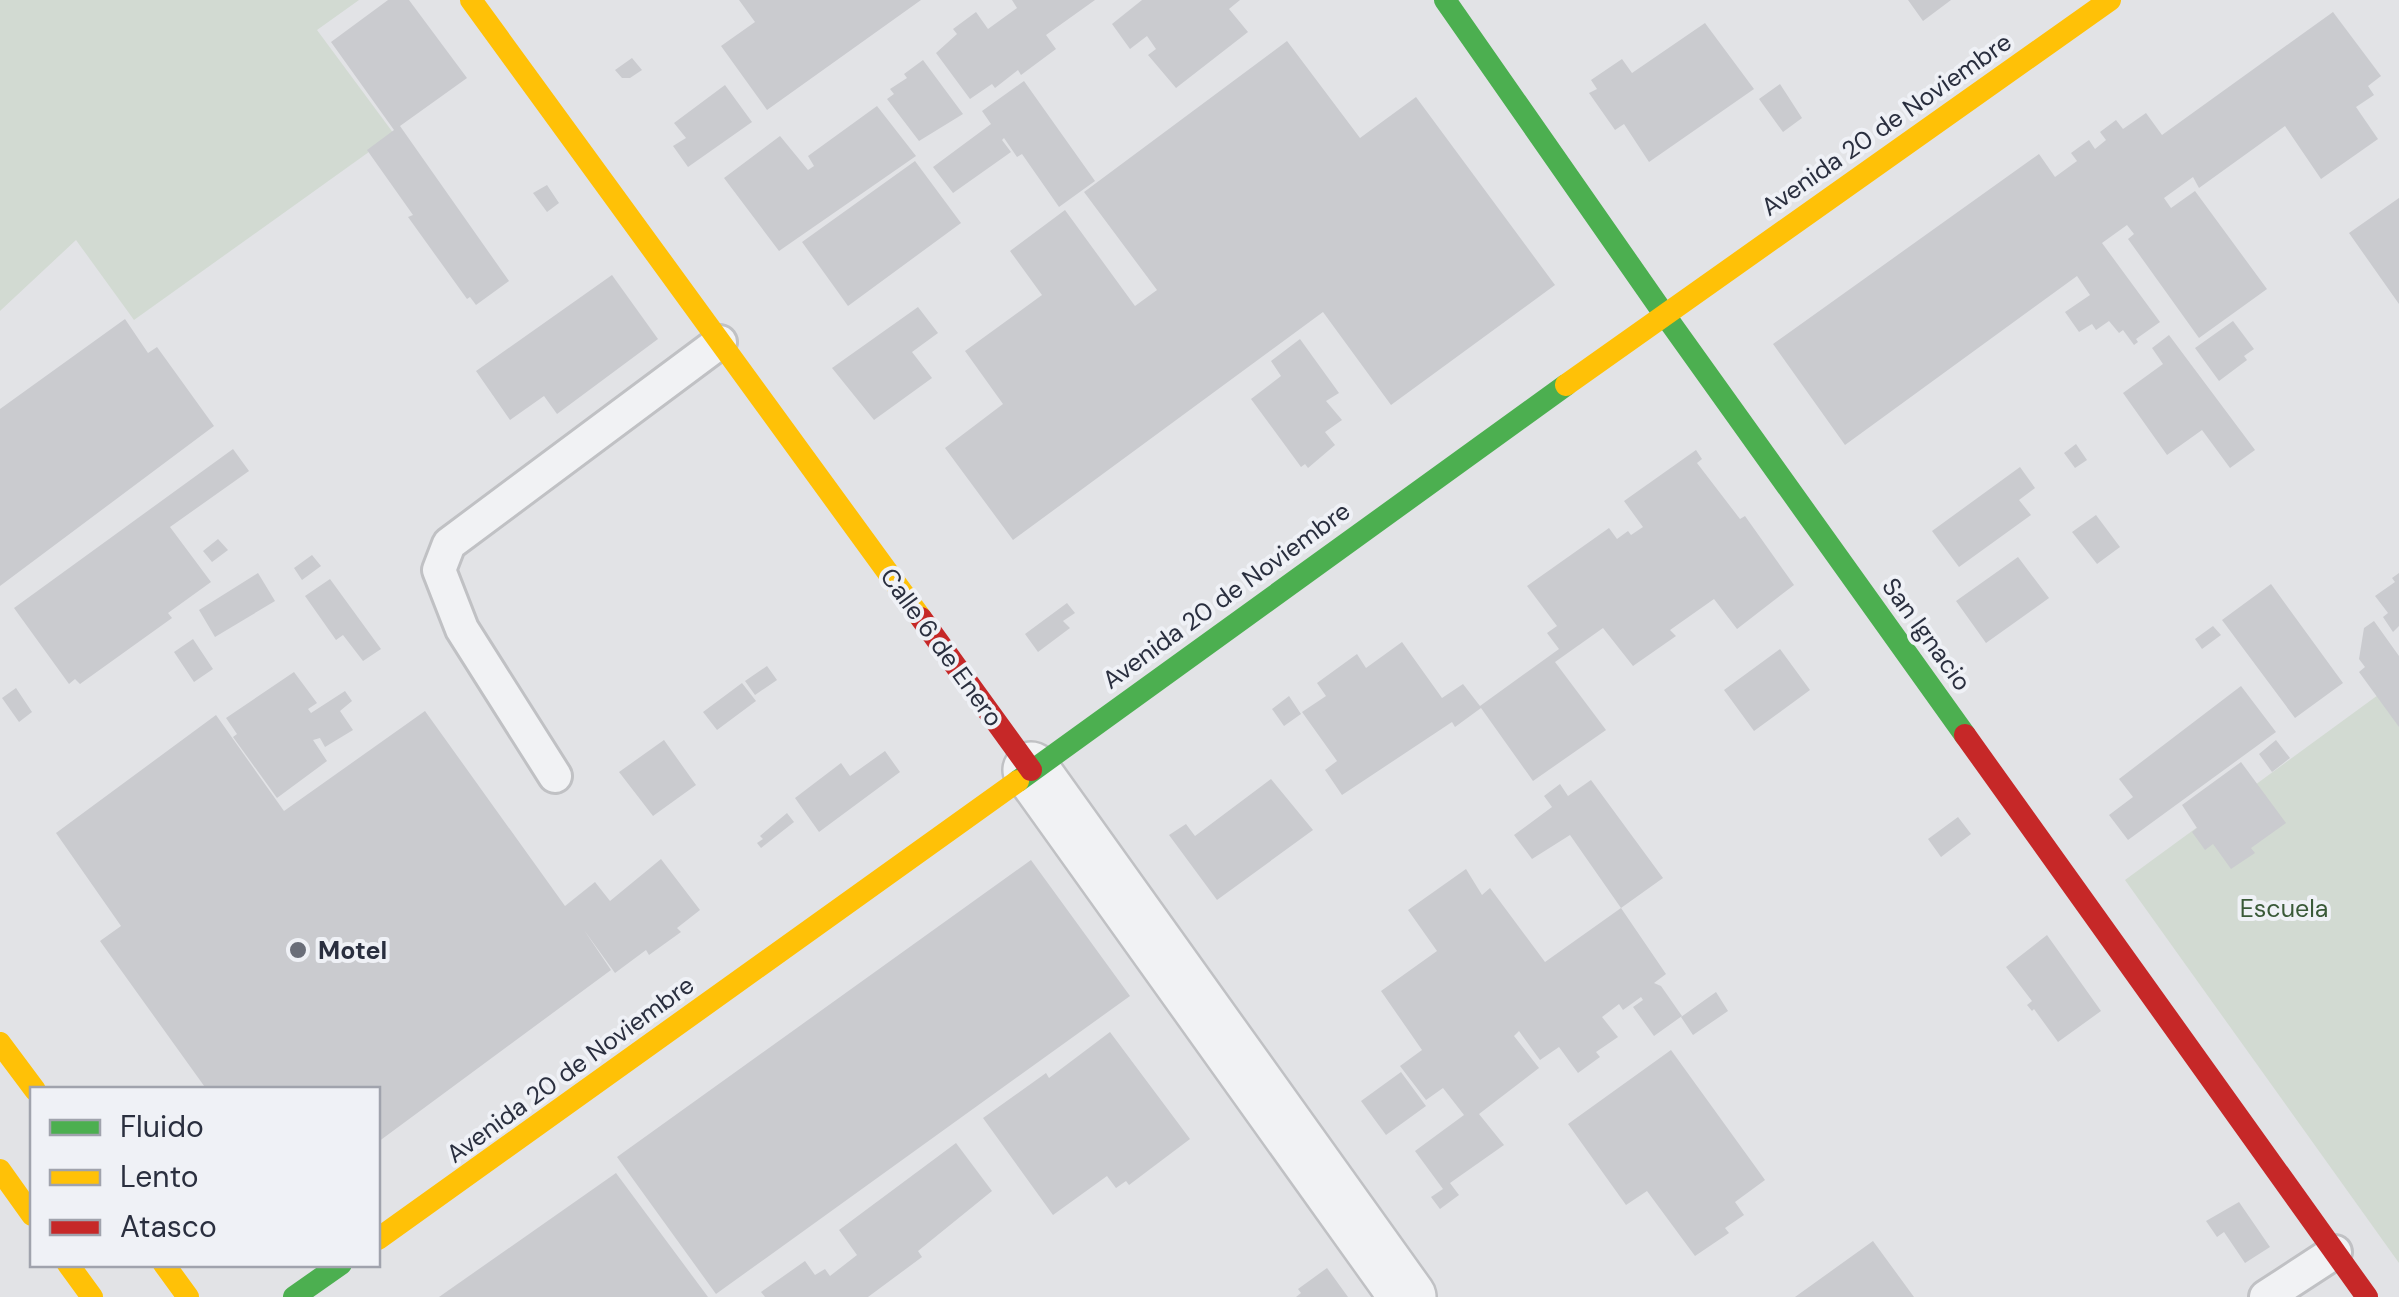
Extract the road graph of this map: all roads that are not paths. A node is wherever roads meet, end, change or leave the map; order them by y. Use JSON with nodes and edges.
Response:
{"nodes":[{"id":1,"x":470,"y":0,"type":"edge"},
{"id":2,"x":1445,"y":0,"type":"edge"},
{"id":3,"x":2110,"y":0,"type":"edge"},
{"id":4,"x":1664,"y":314,"type":"junction"},
{"id":5,"x":720,"y":342,"type":"junction"},
{"id":6,"x":1031,"y":770,"type":"junction"},
{"id":7,"x":555,"y":776,"type":"dead end"},
{"id":8,"x":0,"y":1042,"type":"edge"},
{"id":9,"x":33,"y":1087,"type":"edge"},
{"id":10,"x":0,"y":1170,"type":"edge"},
{"id":11,"x":30,"y":1212,"type":"edge"},
{"id":12,"x":380,"y":1238,"type":"edge"},
{"id":13,"x":2335,"y":1252,"type":"junction"},
{"id":14,"x":70,"y":1267,"type":"edge"},
{"id":15,"x":166,"y":1267,"type":"edge"},
{"id":16,"x":337,"y":1267,"type":"edge"},
{"id":17,"x":92,"y":1297,"type":"edge"},
{"id":18,"x":188,"y":1297,"type":"edge"},
{"id":19,"x":294,"y":1297,"type":"edge"},
{"id":20,"x":1408,"y":1297,"type":"edge"},
{"id":21,"x":2266,"y":1297,"type":"edge"},
{"id":22,"x":2367,"y":1297,"type":"edge"}],
"edges":[{"from":1,"to":5,"type":"main road","name":"Calle 6 de Enero"},
{"from":2,"to":4,"type":"main road","name":"San Ignacio"},
{"from":3,"to":4,"type":"main road","name":"Avenida 20 de Noviembre"},
{"from":4,"to":6,"type":"main road","name":"Avenida 20 de Noviembre"},
{"from":4,"to":13,"type":"main road","name":"San Ignacio"},
{"from":5,"to":6,"type":"main road","name":"Calle 6 de Enero"},
{"from":5,"to":7,"type":"lane"},
{"from":6,"to":12,"type":"main road","name":"Avenida 20 de Noviembre"},
{"from":6,"to":20,"type":"street","name":"Calle 6 de Enero"},
{"from":8,"to":9,"type":"main road"},
{"from":10,"to":11,"type":"main road"},
{"from":13,"to":21,"type":"lane"},
{"from":13,"to":22,"type":"main road","name":"San Ignacio"},
{"from":14,"to":17,"type":"main road"},
{"from":15,"to":18,"type":"main road"},
{"from":16,"to":19,"type":"main road"}]}
